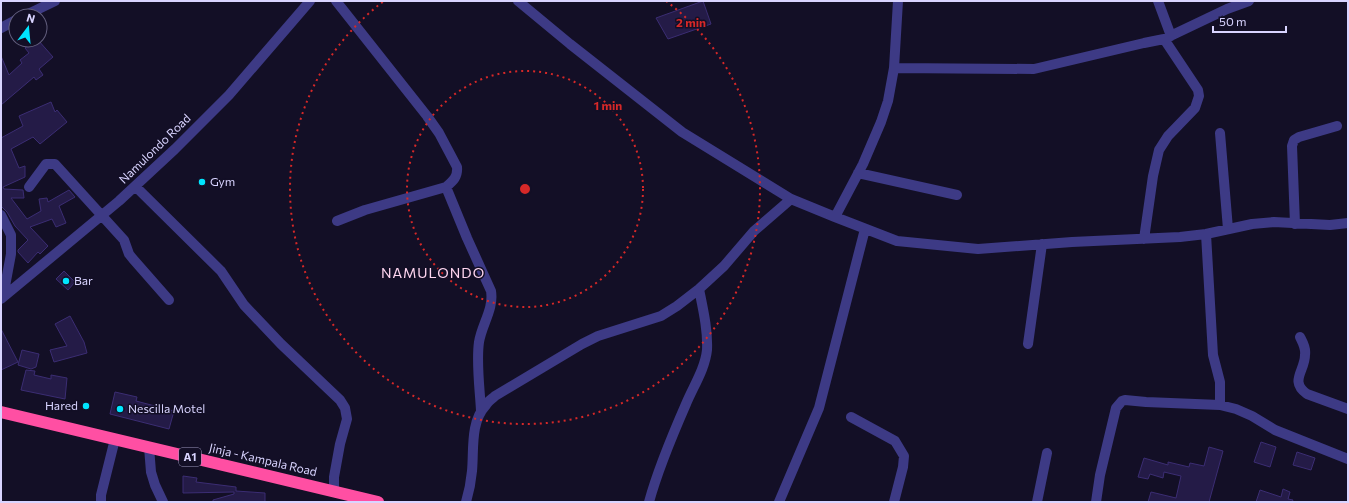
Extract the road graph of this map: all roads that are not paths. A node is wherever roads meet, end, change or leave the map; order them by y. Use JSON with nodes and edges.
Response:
{"nodes":[{"id":1,"x":55,"y":1,"type":"edge"},
{"id":2,"x":310,"y":1,"type":"edge"},
{"id":3,"x":336,"y":1,"type":"edge"},
{"id":4,"x":518,"y":1,"type":"edge"},
{"id":5,"x":898,"y":1,"type":"edge"},
{"id":6,"x":1158,"y":1,"type":"edge"},
{"id":7,"x":1249,"y":1,"type":"edge"},
{"id":8,"x":37,"y":5,"type":"edge"},
{"id":9,"x":1167,"y":37,"type":"junction"},
{"id":10,"x":894,"y":68,"type":"junction"},
{"id":11,"x":1337,"y":126,"type":"dead end"},
{"id":12,"x":1220,"y":133,"type":"dead end"},
{"id":13,"x":858,"y":173,"type":"junction"},
{"id":14,"x":135,"y":186,"type":"junction"},
{"id":15,"x":29,"y":187,"type":"dead end"},
{"id":16,"x":446,"y":187,"type":"junction"},
{"id":17,"x":957,"y":195,"type":"dead end"},
{"id":18,"x":791,"y":198,"type":"junction"},
{"id":19,"x":1,"y":215,"type":"edge"},
{"id":20,"x":102,"y":215,"type":"junction"},
{"id":21,"x":835,"y":217,"type":"junction"},
{"id":22,"x":337,"y":220,"type":"dead end"},
{"id":23,"x":1348,"y":223,"type":"edge"},
{"id":24,"x":1295,"y":224,"type":"junction"},
{"id":25,"x":865,"y":229,"type":"junction"},
{"id":26,"x":1228,"y":229,"type":"junction"},
{"id":27,"x":1206,"y":234,"type":"junction"},
{"id":28,"x":1144,"y":239,"type":"junction"},
{"id":29,"x":1042,"y":244,"type":"junction"},
{"id":30,"x":699,"y":289,"type":"junction"},
{"id":31,"x":2,"y":298,"type":"edge"},
{"id":32,"x":169,"y":300,"type":"dead end"},
{"id":33,"x":1300,"y":337,"type":"dead end"},
{"id":34,"x":1028,"y":344,"type":"dead end"},
{"id":35,"x":1220,"y":405,"type":"junction"},
{"id":36,"x":1348,"y":409,"type":"edge"},
{"id":37,"x":481,"y":411,"type":"junction"},
{"id":38,"x":1,"y":412,"type":"edge"},
{"id":39,"x":851,"y":417,"type":"dead end"},
{"id":40,"x":115,"y":439,"type":"junction"},
{"id":41,"x":149,"y":447,"type":"junction"},
{"id":42,"x":1047,"y":453,"type":"dead end"},
{"id":43,"x":1348,"y":459,"type":"edge"},
{"id":44,"x":334,"y":491,"type":"junction"},
{"id":45,"x":361,"y":500,"type":"edge"},
{"id":46,"x":101,"y":502,"type":"edge"},
{"id":47,"x":163,"y":502,"type":"edge"},
{"id":48,"x":378,"y":502,"type":"edge"},
{"id":49,"x":466,"y":502,"type":"edge"},
{"id":50,"x":649,"y":502,"type":"edge"},
{"id":51,"x":779,"y":502,"type":"edge"},
{"id":52,"x":894,"y":502,"type":"edge"},
{"id":53,"x":1038,"y":502,"type":"edge"},
{"id":54,"x":1096,"y":502,"type":"edge"}],
"edges":[{"from":1,"to":8,"type":"street"},
{"from":2,"to":14,"type":"street","name":"Namulondo Road"},
{"from":3,"to":16,"type":"street"},
{"from":4,"to":18,"type":"street"},
{"from":5,"to":10,"type":"street"},
{"from":6,"to":9,"type":"street"},
{"from":7,"to":9,"type":"street"},
{"from":9,"to":10,"type":"street"},
{"from":9,"to":28,"type":"street"},
{"from":10,"to":13,"type":"street"},
{"from":11,"to":24,"type":"street"},
{"from":12,"to":26,"type":"street"},
{"from":13,"to":17,"type":"street"},
{"from":13,"to":21,"type":"street"},
{"from":14,"to":20,"type":"street","name":"Namulondo Road"},
{"from":14,"to":44,"type":"street"},
{"from":15,"to":20,"type":"street"},
{"from":16,"to":22,"type":"street"},
{"from":16,"to":37,"type":"street"},
{"from":18,"to":21,"type":"street"},
{"from":18,"to":30,"type":"street"},
{"from":19,"to":31,"type":"street"},
{"from":20,"to":31,"type":"street","name":"Namulondo Road"},
{"from":20,"to":32,"type":"street"},
{"from":21,"to":25,"type":"street"},
{"from":23,"to":24,"type":"street"},
{"from":24,"to":26,"type":"street"},
{"from":25,"to":29,"type":"street"},
{"from":25,"to":51,"type":"street"},
{"from":26,"to":27,"type":"street"},
{"from":27,"to":28,"type":"street"},
{"from":27,"to":35,"type":"street"},
{"from":28,"to":29,"type":"street"},
{"from":29,"to":34,"type":"street"},
{"from":30,"to":37,"type":"street"},
{"from":30,"to":50,"type":"street"},
{"from":33,"to":36,"type":"street"},
{"from":35,"to":43,"type":"street"},
{"from":35,"to":54,"type":"street"},
{"from":37,"to":49,"type":"street"},
{"from":38,"to":40,"type":"highway","name":"Jinja - Kampala Road","number":"A1"},
{"from":39,"to":52,"type":"street"},
{"from":40,"to":41,"type":"highway","name":"Jinja - Kampala Road","number":"A1"},
{"from":40,"to":46,"type":"street"},
{"from":41,"to":44,"type":"highway","name":"Jinja - Kampala Road","number":"A1"},
{"from":41,"to":47,"type":"street"},
{"from":42,"to":53,"type":"street"},
{"from":44,"to":45,"type":"highway","name":"Jinja - Kampala Road","number":"A1"},
{"from":45,"to":48,"type":"highway","name":"Jinja - Kampala Road","number":"A1"}]}
